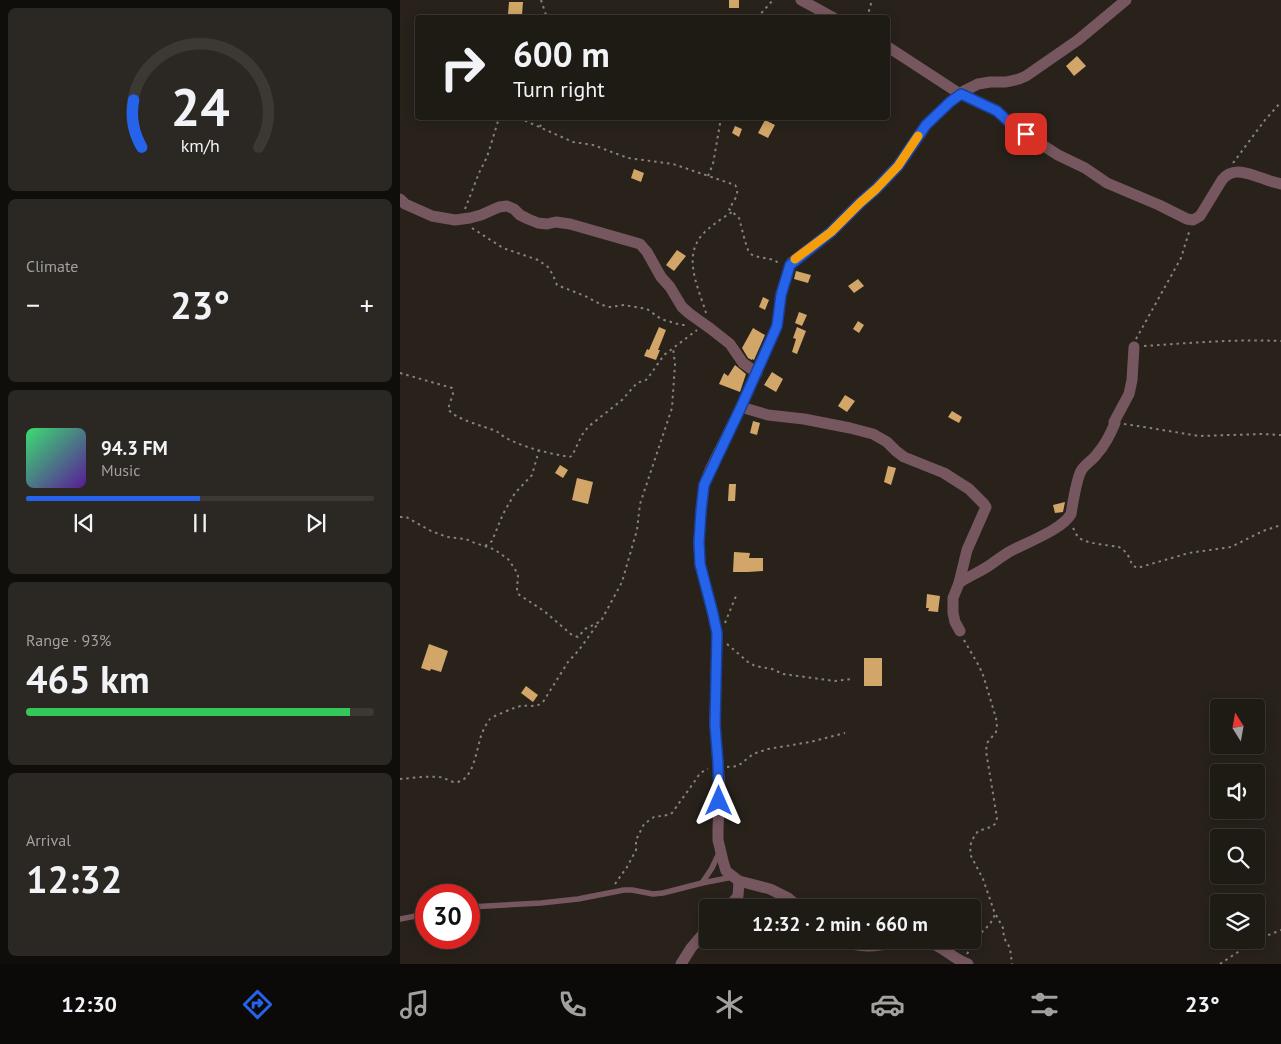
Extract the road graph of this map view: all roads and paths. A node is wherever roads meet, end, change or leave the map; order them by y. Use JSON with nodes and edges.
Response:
{"nodes":[{"id":1,"x":541,"y":0,"type":"edge"},
{"id":2,"x":773,"y":0,"type":"edge"},
{"id":3,"x":801,"y":0,"type":"edge"},
{"id":4,"x":872,"y":0,"type":"edge"},
{"id":5,"x":1126,"y":0,"type":"edge"},
{"id":6,"x":546,"y":15,"type":"edge"},
{"id":7,"x":760,"y":15,"type":"edge"},
{"id":8,"x":828,"y":15,"type":"edge"},
{"id":9,"x":868,"y":15,"type":"edge"},
{"id":10,"x":890,"y":48,"type":"edge"},
{"id":11,"x":961,"y":94,"type":"junction"},
{"id":12,"x":1281,"y":102,"type":"edge"},
{"id":13,"x":498,"y":120,"type":"edge"},
{"id":14,"x":524,"y":120,"type":"edge"},
{"id":15,"x":542,"y":120,"type":"edge"},
{"id":16,"x":721,"y":120,"type":"edge"},
{"id":17,"x":540,"y":127,"type":"junction"},
{"id":18,"x":708,"y":176,"type":"junction"},
{"id":19,"x":1226,"y":176,"type":"junction"},
{"id":20,"x":1281,"y":184,"type":"edge"},
{"id":21,"x":400,"y":199,"type":"edge"},
{"id":22,"x":732,"y":212,"type":"junction"},
{"id":23,"x":462,"y":220,"type":"junction"},
{"id":24,"x":1193,"y":220,"type":"junction"},
{"id":25,"x":788,"y":270,"type":"junction"},
{"id":26,"x":688,"y":325,"type":"dead end"},
{"id":27,"x":708,"y":326,"type":"junction"},
{"id":28,"x":1281,"y":341,"type":"edge"},
{"id":29,"x":1134,"y":347,"type":"junction"},
{"id":30,"x":674,"y":348,"type":"junction"},
{"id":31,"x":400,"y":373,"type":"edge"},
{"id":32,"x":757,"y":374,"type":"junction"},
{"id":33,"x":741,"y":407,"type":"junction"},
{"id":34,"x":1114,"y":422,"type":"junction"},
{"id":35,"x":1281,"y":435,"type":"edge"},
{"id":36,"x":539,"y":450,"type":"junction"},
{"id":37,"x":400,"y":517,"type":"edge"},
{"id":38,"x":1068,"y":519,"type":"junction"},
{"id":39,"x":1281,"y":525,"type":"edge"},
{"id":40,"x":484,"y":546,"type":"junction"},
{"id":41,"x":959,"y":583,"type":"junction"},
{"id":42,"x":736,"y":596,"type":"dead end"},
{"id":43,"x":601,"y":621,"type":"junction"},
{"id":44,"x":960,"y":631,"type":"joint"},
{"id":45,"x":718,"y":635,"type":"junction"},
{"id":46,"x":852,"y":679,"type":"dead end"},
{"id":47,"x":845,"y":732,"type":"dead end"},
{"id":48,"x":718,"y":762,"type":"junction"},
{"id":49,"x":400,"y":779,"type":"edge"},
{"id":50,"x":720,"y":851,"type":"junction"},
{"id":51,"x":736,"y":879,"type":"junction"},
{"id":52,"x":702,"y":883,"type":"junction"},
{"id":53,"x":609,"y":892,"type":"junction"},
{"id":54,"x":736,"y":899,"type":"edge"},
{"id":55,"x":789,"y":899,"type":"edge"},
{"id":56,"x":480,"y":906,"type":"edge"},
{"id":57,"x":996,"y":914,"type":"junction"},
{"id":58,"x":415,"y":916,"type":"edge"},
{"id":59,"x":400,"y":919,"type":"edge"},
{"id":60,"x":1281,"y":930,"type":"edge"},
{"id":61,"x":1265,"y":936,"type":"edge"},
{"id":62,"x":699,"y":939,"type":"edge"},
{"id":63,"x":942,"y":949,"type":"edge"},
{"id":64,"x":1242,"y":949,"type":"edge"},
{"id":65,"x":965,"y":963,"type":"edge"},
{"id":66,"x":681,"y":964,"type":"edge"},
{"id":67,"x":1012,"y":964,"type":"edge"},
{"id":68,"x":1220,"y":964,"type":"edge"}],
"edges":[{"from":1,"to":6,"type":"path"},
{"from":2,"to":7,"type":"path"},
{"from":3,"to":8,"type":"street"},
{"from":4,"to":9,"type":"path"},
{"from":5,"to":11,"type":"street"},
{"from":10,"to":11,"type":"street"},
{"from":11,"to":24,"type":"street"},
{"from":11,"to":25,"type":"street"},
{"from":12,"to":19,"type":"path"},
{"from":13,"to":23,"type":"path"},
{"from":14,"to":17,"type":"path"},
{"from":15,"to":17,"type":"path"},
{"from":16,"to":18,"type":"path"},
{"from":17,"to":18,"type":"path"},
{"from":18,"to":22,"type":"path"},
{"from":19,"to":20,"type":"street"},
{"from":19,"to":24,"type":"street"},
{"from":21,"to":23,"type":"street"},
{"from":22,"to":25,"type":"path"},
{"from":22,"to":27,"type":"path"},
{"from":23,"to":26,"type":"path"},
{"from":23,"to":27,"type":"street"},
{"from":24,"to":29,"type":"path"},
{"from":25,"to":32,"type":"street"},
{"from":27,"to":30,"type":"path"},
{"from":27,"to":32,"type":"street"},
{"from":28,"to":29,"type":"path"},
{"from":29,"to":34,"type":"street"},
{"from":30,"to":36,"type":"path"},
{"from":30,"to":43,"type":"path"},
{"from":31,"to":36,"type":"path"},
{"from":32,"to":33,"type":"street"},
{"from":33,"to":41,"type":"street"},
{"from":33,"to":45,"type":"street"},
{"from":34,"to":35,"type":"path"},
{"from":34,"to":38,"type":"street"},
{"from":36,"to":40,"type":"path"},
{"from":37,"to":40,"type":"path"},
{"from":38,"to":39,"type":"path"},
{"from":38,"to":41,"type":"street"},
{"from":40,"to":43,"type":"path"},
{"from":41,"to":44,"type":"street"},
{"from":42,"to":45,"type":"path"},
{"from":43,"to":49,"type":"path"},
{"from":44,"to":57,"type":"path"},
{"from":45,"to":46,"type":"path"},
{"from":45,"to":48,"type":"street"},
{"from":47,"to":48,"type":"path"},
{"from":48,"to":50,"type":"street"},
{"from":48,"to":53,"type":"path"},
{"from":50,"to":51,"type":"street"},
{"from":50,"to":52,"type":"lane"},
{"from":51,"to":52,"type":"lane"},
{"from":51,"to":54,"type":"street"},
{"from":51,"to":55,"type":"street"},
{"from":52,"to":53,"type":"lane"},
{"from":53,"to":56,"type":"lane"},
{"from":57,"to":65,"type":"path"},
{"from":57,"to":67,"type":"path"},
{"from":58,"to":59,"type":"lane"},
{"from":60,"to":61,"type":"path"},
{"from":62,"to":66,"type":"street"},
{"from":63,"to":65,"type":"street"},
{"from":64,"to":68,"type":"path"}]}
